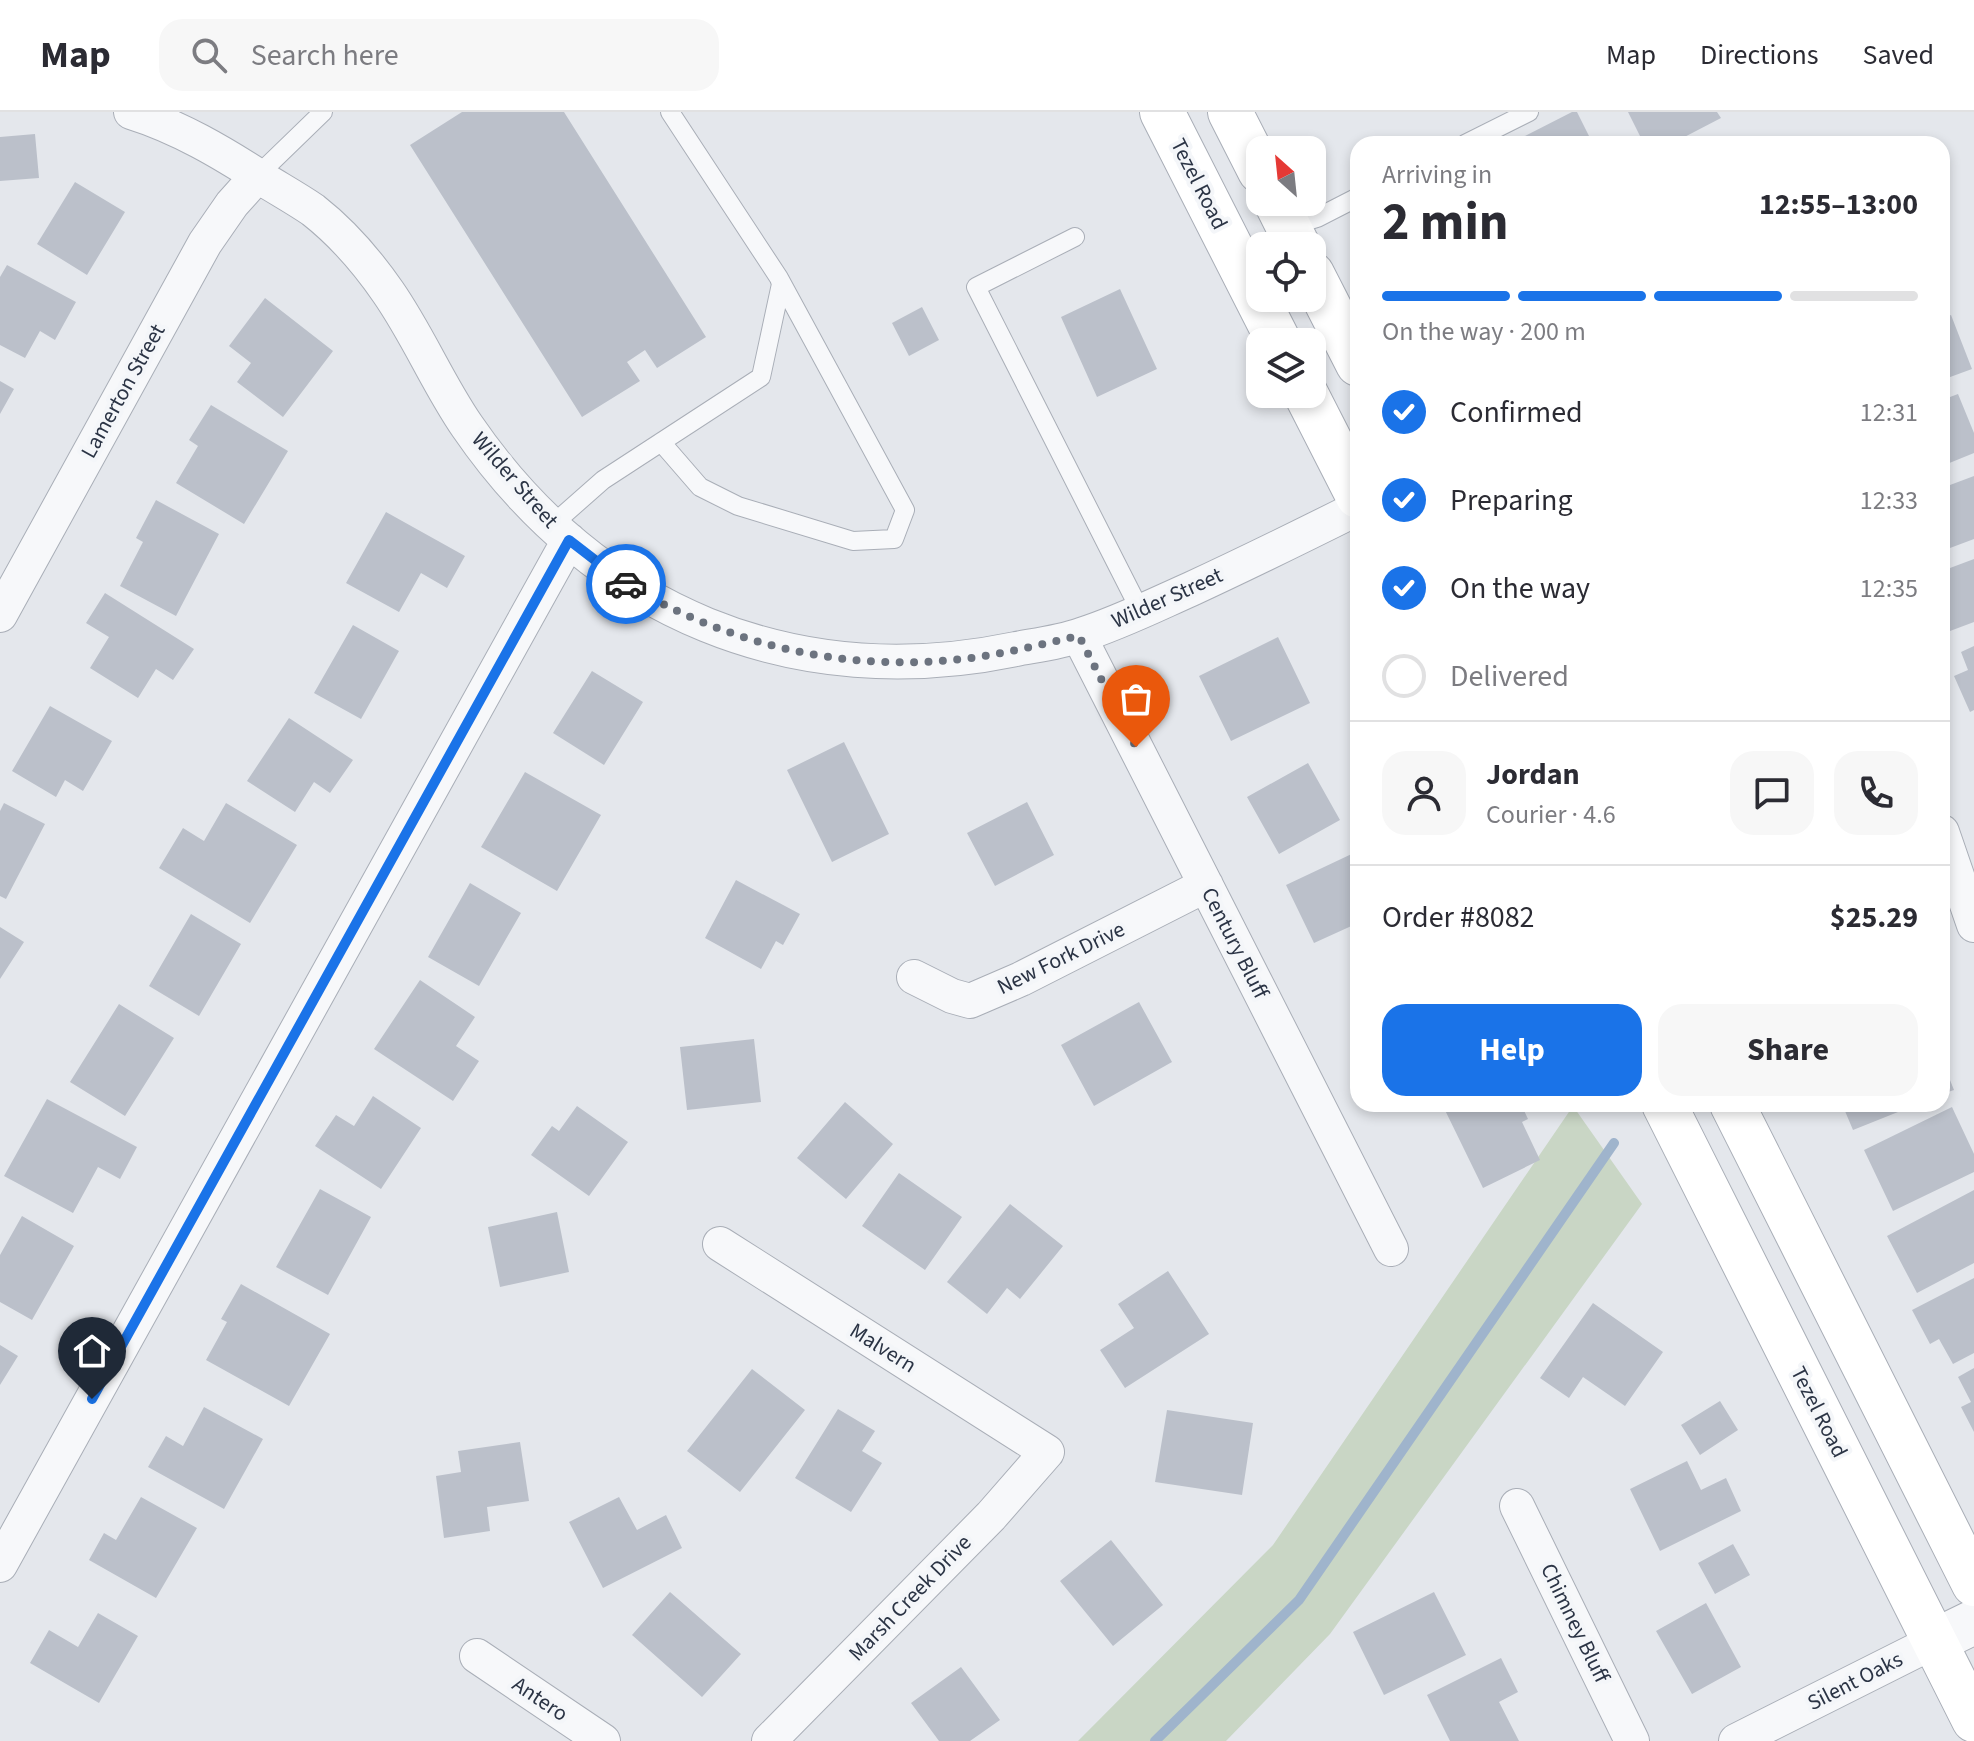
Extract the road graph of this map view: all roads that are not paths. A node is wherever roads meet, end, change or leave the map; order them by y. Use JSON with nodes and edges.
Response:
{"nodes":[{"id":1,"x":131,"y":112,"type":"edge"},
{"id":2,"x":323,"y":112,"type":"edge"},
{"id":3,"x":670,"y":112,"type":"edge"},
{"id":4,"x":1162,"y":112,"type":"edge"},
{"id":5,"x":1230,"y":112,"type":"edge"},
{"id":6,"x":1529,"y":112,"type":"edge"},
{"id":7,"x":1481,"y":136,"type":"edge"},
{"id":8,"x":1246,"y":143,"type":"edge"},
{"id":9,"x":258,"y":175,"type":"junction"},
{"id":10,"x":1350,"y":201,"type":"edge"},
{"id":11,"x":1287,"y":225,"type":"edge"},
{"id":12,"x":1075,"y":237,"type":"dead end"},
{"id":13,"x":779,"y":278,"type":"junction"},
{"id":14,"x":1326,"y":301,"type":"edge"},
{"id":15,"x":1272,"y":328,"type":"edge"},
{"id":16,"x":1350,"y":348,"type":"edge"},
{"id":17,"x":1313,"y":408,"type":"edge"},
{"id":18,"x":661,"y":442,"type":"junction"},
{"id":19,"x":1350,"y":480,"type":"edge"},
{"id":20,"x":1350,"y":512,"type":"edge"},
{"id":21,"x":561,"y":532,"type":"junction"},
{"id":22,"x":1141,"y":612,"type":"junction"},
{"id":23,"x":0,"y":615,"type":"edge"},
{"id":24,"x":1079,"y":636,"type":"junction"},
{"id":25,"x":1950,"y":855,"type":"edge"},
{"id":26,"x":1206,"y":885,"type":"junction"},
{"id":27,"x":1974,"y":925,"type":"edge"},
{"id":28,"x":914,"y":977,"type":"dead end"},
{"id":29,"x":1668,"y":1112,"type":"edge"},
{"id":30,"x":1736,"y":1112,"type":"edge"},
{"id":31,"x":720,"y":1244,"type":"dead end"},
{"id":32,"x":1391,"y":1249,"type":"dead end"},
{"id":33,"x":1047,"y":1452,"type":"joint"},
{"id":34,"x":1517,"y":1506,"type":"dead end"},
{"id":35,"x":0,"y":1565,"type":"edge"},
{"id":36,"x":1974,"y":1584,"type":"edge"},
{"id":37,"x":1974,"y":1622,"type":"edge"},
{"id":38,"x":1935,"y":1641,"type":"junction"},
{"id":39,"x":477,"y":1656,"type":"dead end"},
{"id":40,"x":1974,"y":1720,"type":"edge"},
{"id":41,"x":603,"y":1741,"type":"edge"},
{"id":42,"x":769,"y":1741,"type":"edge"},
{"id":43,"x":1632,"y":1741,"type":"edge"},
{"id":44,"x":1736,"y":1741,"type":"edge"}],
"edges":[{"from":1,"to":9,"type":"street","name":"Wilder Street"},
{"from":2,"to":9,"type":"lane"},
{"from":3,"to":13,"type":"lane"},
{"from":4,"to":15,"type":"main road","name":"Tezel Road"},
{"from":5,"to":8,"type":"main road"},
{"from":6,"to":7,"type":"lane"},
{"from":9,"to":21,"type":"street","name":"Wilder Street"},
{"from":9,"to":23,"type":"street","name":"Lamerton Street"},
{"from":10,"to":11,"type":"lane"},
{"from":12,"to":22,"type":"lane"},
{"from":13,"to":18,"type":"lane"},
{"from":13,"to":18,"type":"lane"},
{"from":14,"to":16,"type":"main road"},
{"from":17,"to":19,"type":"main road"},
{"from":18,"to":21,"type":"lane"},
{"from":20,"to":22,"type":"street","name":"Wilder Street"},
{"from":21,"to":24,"type":"street","name":"Wilder Street"},
{"from":21,"to":35,"type":"street"},
{"from":22,"to":24,"type":"street","name":"Wilder Street"},
{"from":24,"to":26,"type":"street","name":"Century Bluff"},
{"from":25,"to":27,"type":"street"},
{"from":26,"to":28,"type":"street","name":"New Fork Drive"},
{"from":26,"to":32,"type":"street","name":"Century Bluff"},
{"from":29,"to":38,"type":"main road","name":"Tezel Road"},
{"from":30,"to":36,"type":"main road"},
{"from":31,"to":33,"type":"street","name":"Malvern"},
{"from":33,"to":42,"type":"street","name":"Marsh Creek Drive"},
{"from":34,"to":43,"type":"street","name":"Chimney Bluff"},
{"from":37,"to":38,"type":"street","name":"Silent Oaks"},
{"from":38,"to":40,"type":"main road","name":"Tezel Road"},
{"from":38,"to":44,"type":"street","name":"Silent Oaks"},
{"from":39,"to":41,"type":"street","name":"Antero"}]}
